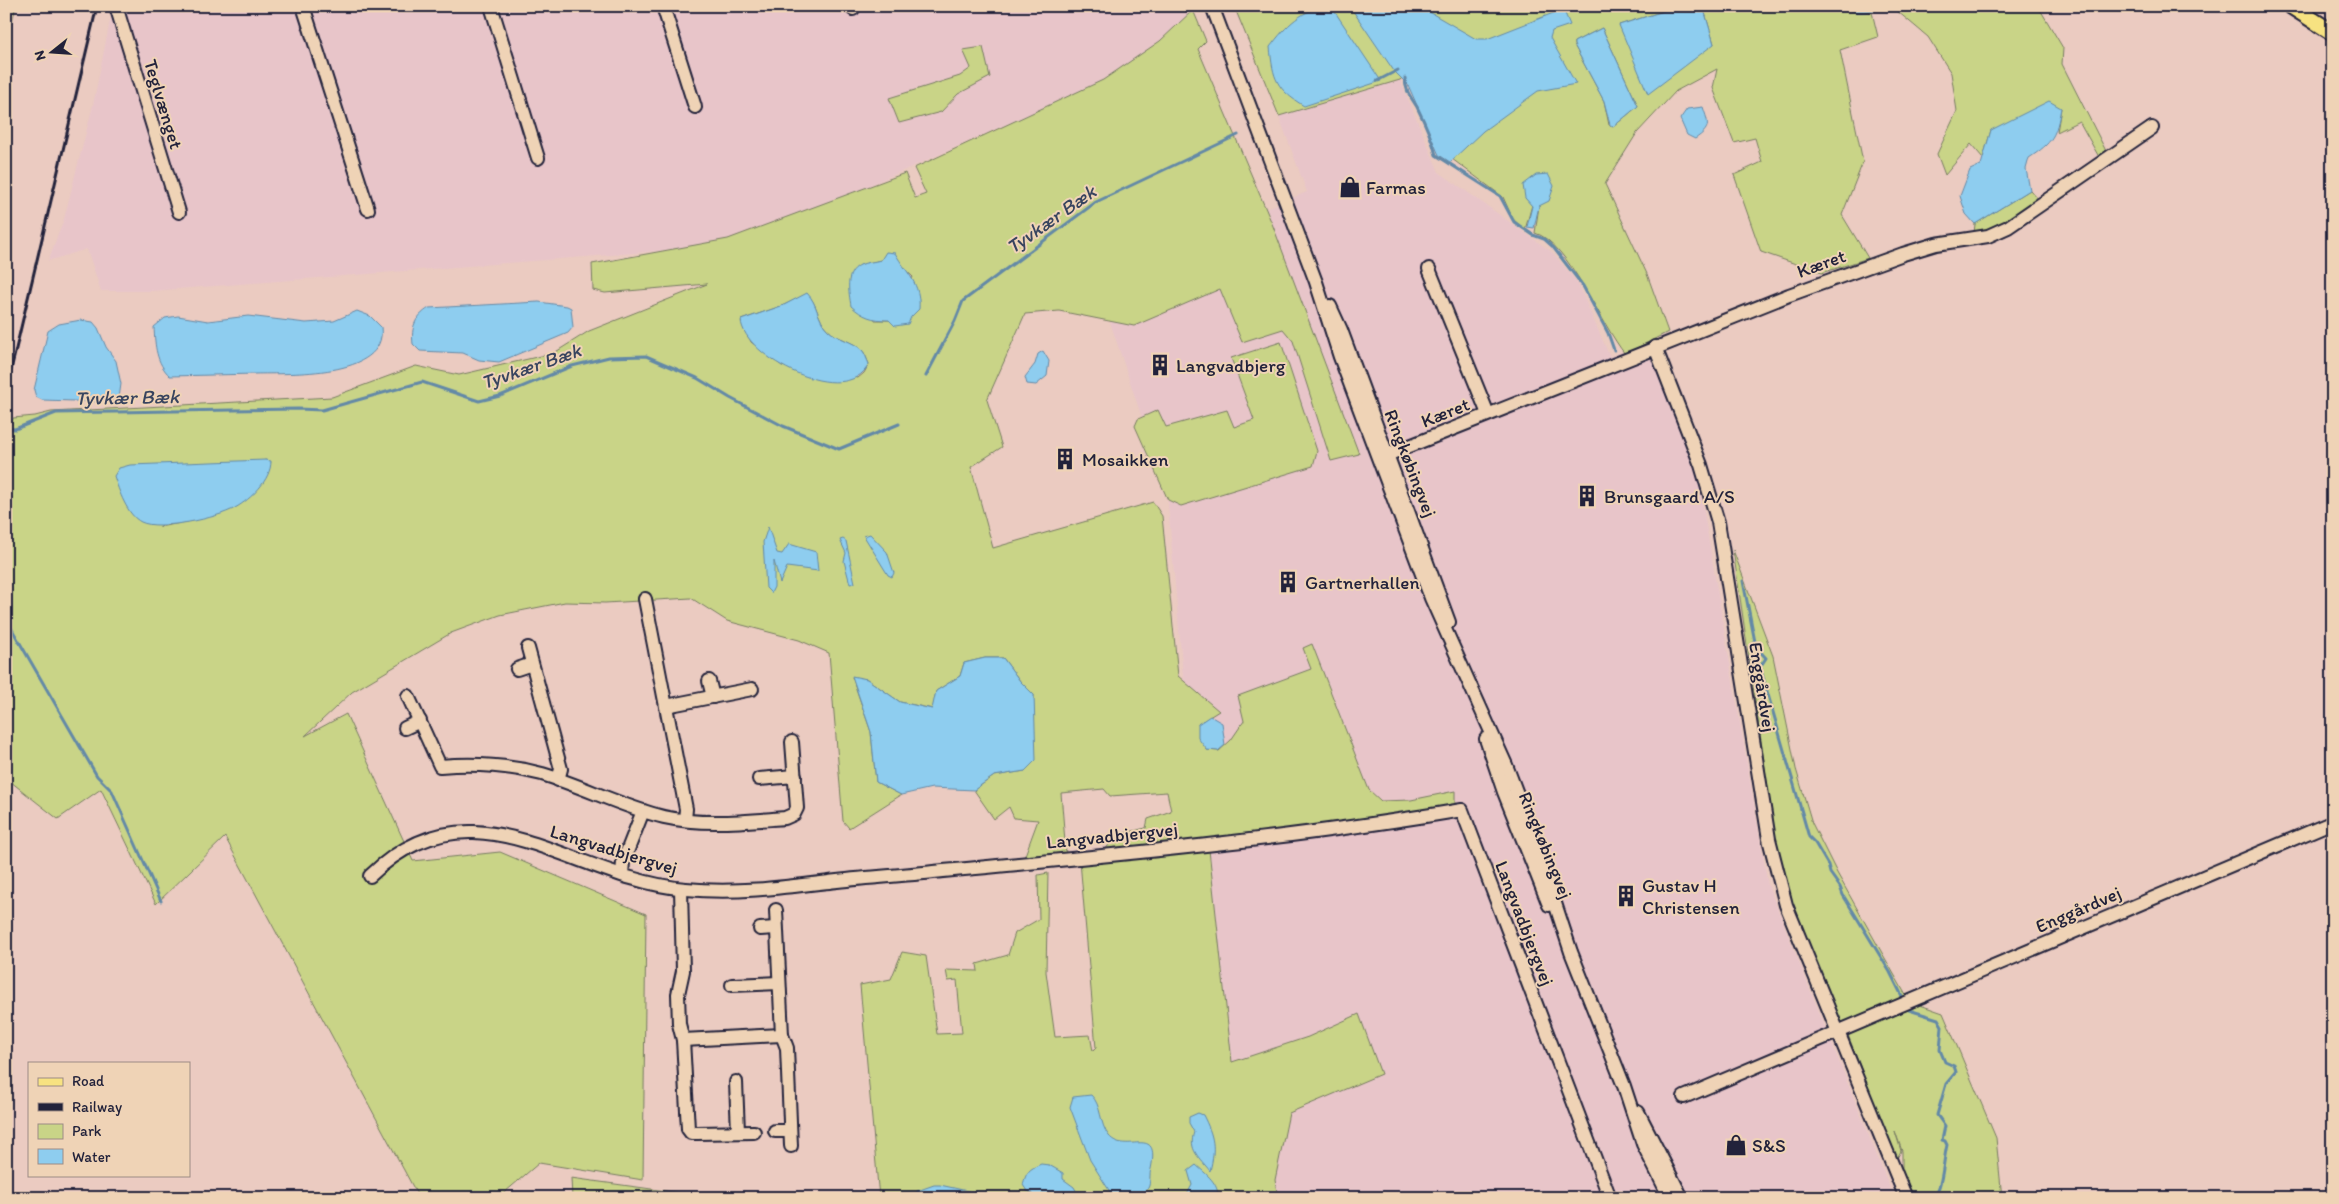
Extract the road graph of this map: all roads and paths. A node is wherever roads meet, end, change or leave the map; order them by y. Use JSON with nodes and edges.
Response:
{"nodes":[{"id":1,"x":116,"y":6,"type":"edge"},
{"id":2,"x":303,"y":6,"type":"edge"},
{"id":3,"x":491,"y":6,"type":"edge"},
{"id":4,"x":663,"y":6,"type":"edge"},
{"id":5,"x":1212,"y":6,"type":"edge"},
{"id":6,"x":2292,"y":6,"type":"edge"},
{"id":7,"x":2333,"y":33,"type":"edge"},
{"id":8,"x":695,"y":107,"type":"dead end"},
{"id":9,"x":2152,"y":128,"type":"dead end"},
{"id":10,"x":538,"y":158,"type":"dead end"},
{"id":11,"x":368,"y":209,"type":"dead end"},
{"id":12,"x":179,"y":212,"type":"dead end"},
{"id":13,"x":1429,"y":269,"type":"dead end"},
{"id":14,"x":1316,"y":282,"type":"junction"},
{"id":15,"x":1654,"y":347,"type":"junction"},
{"id":16,"x":1488,"y":414,"type":"junction"},
{"id":17,"x":1388,"y":455,"type":"junction"},
{"id":18,"x":646,"y":599,"type":"dead end"},
{"id":19,"x":528,"y":648,"type":"dead end"},
{"id":20,"x":1460,"y":661,"type":"junction"},
{"id":21,"x":532,"y":664,"type":"junction"},
{"id":22,"x":517,"y":668,"type":"dead end"},
{"id":23,"x":710,"y":681,"type":"dead end"},
{"id":24,"x":752,"y":689,"type":"dead end"},
{"id":25,"x":408,"y":696,"type":"dead end"},
{"id":26,"x":713,"y":697,"type":"junction"},
{"id":27,"x":666,"y":706,"type":"junction"},
{"id":28,"x":420,"y":721,"type":"junction"},
{"id":29,"x":405,"y":728,"type":"dead end"},
{"id":30,"x":792,"y":742,"type":"dead end"},
{"id":31,"x":795,"y":776,"type":"junction"},
{"id":32,"x":558,"y":780,"type":"junction"},
{"id":33,"x":759,"y":780,"type":"dead end"},
{"id":34,"x":644,"y":811,"type":"junction"},
{"id":35,"x":685,"y":820,"type":"junction"},
{"id":36,"x":2333,"y":822,"type":"edge"},
{"id":37,"x":622,"y":874,"type":"junction"},
{"id":38,"x":370,"y":876,"type":"dead end"},
{"id":39,"x":681,"y":889,"type":"junction"},
{"id":40,"x":776,"y":910,"type":"dead end"},
{"id":41,"x":776,"y":928,"type":"junction"},
{"id":42,"x":760,"y":929,"type":"dead end"},
{"id":43,"x":779,"y":983,"type":"junction"},
{"id":44,"x":732,"y":985,"type":"dead end"},
{"id":45,"x":1837,"y":1032,"type":"junction"},
{"id":46,"x":782,"y":1035,"type":"junction"},
{"id":47,"x":683,"y":1040,"type":"junction"},
{"id":48,"x":736,"y":1082,"type":"dead end"},
{"id":49,"x":1624,"y":1086,"type":"junction"},
{"id":50,"x":1684,"y":1097,"type":"dead end"},
{"id":51,"x":775,"y":1131,"type":"dead end"},
{"id":52,"x":790,"y":1131,"type":"junction"},
{"id":53,"x":738,"y":1132,"type":"junction"},
{"id":54,"x":754,"y":1132,"type":"dead end"},
{"id":55,"x":791,"y":1146,"type":"dead end"},
{"id":56,"x":1648,"y":1155,"type":"junction"},
{"id":57,"x":1610,"y":1198,"type":"edge"},
{"id":58,"x":1663,"y":1198,"type":"edge"},
{"id":59,"x":1670,"y":1198,"type":"edge"},
{"id":60,"x":1682,"y":1198,"type":"edge"},
{"id":61,"x":1906,"y":1198,"type":"edge"}],
"edges":[{"from":1,"to":12,"type":"street","name":"Teglvænget"},
{"from":2,"to":11,"type":"street"},
{"from":3,"to":10,"type":"street"},
{"from":4,"to":8,"type":"street"},
{"from":5,"to":14,"type":"street","name":"Ringkøbingvej"},
{"from":6,"to":7,"type":"main road"},
{"from":9,"to":15,"type":"street","name":"Kæret"},
{"from":13,"to":16,"type":"street","name":"Kæret"},
{"from":14,"to":17,"type":"street","name":"Ringkøbingvej"},
{"from":14,"to":20,"type":"street","name":"Ringkøbingvej"},
{"from":15,"to":16,"type":"street","name":"Kæret"},
{"from":15,"to":45,"type":"street","name":"Enggårdvej"},
{"from":16,"to":17,"type":"street","name":"Kæret"},
{"from":17,"to":20,"type":"street","name":"Ringkøbingvej"},
{"from":18,"to":27,"type":"street"},
{"from":19,"to":21,"type":"street"},
{"from":20,"to":49,"type":"street","name":"Ringkøbingvej"},
{"from":21,"to":22,"type":"street"},
{"from":21,"to":32,"type":"street"},
{"from":23,"to":26,"type":"street"},
{"from":24,"to":26,"type":"street"},
{"from":25,"to":28,"type":"street"},
{"from":26,"to":27,"type":"street"},
{"from":27,"to":35,"type":"street"},
{"from":28,"to":29,"type":"street"},
{"from":28,"to":32,"type":"street"},
{"from":30,"to":31,"type":"street"},
{"from":31,"to":33,"type":"street"},
{"from":31,"to":35,"type":"street"},
{"from":32,"to":34,"type":"street"},
{"from":34,"to":35,"type":"street"},
{"from":34,"to":37,"type":"street"},
{"from":36,"to":45,"type":"street","name":"Enggårdvej"},
{"from":37,"to":38,"type":"street","name":"Langvadbjergvej"},
{"from":37,"to":39,"type":"street","name":"Langvadbjergvej"},
{"from":39,"to":47,"type":"street"},
{"from":39,"to":57,"type":"street","name":"Langvadbjergvej"},
{"from":40,"to":41,"type":"street"},
{"from":41,"to":42,"type":"street"},
{"from":41,"to":43,"type":"street"},
{"from":43,"to":44,"type":"street"},
{"from":43,"to":46,"type":"street"},
{"from":45,"to":50,"type":"street","name":"Enggårdvej"},
{"from":45,"to":61,"type":"street","name":"Enggårdvej"},
{"from":46,"to":47,"type":"street"},
{"from":46,"to":52,"type":"street"},
{"from":47,"to":53,"type":"street"},
{"from":48,"to":53,"type":"street"},
{"from":49,"to":56,"type":"street","name":"Ringkøbingvej"},
{"from":49,"to":60,"type":"street","name":"Ringkøbingvej"},
{"from":51,"to":52,"type":"street"},
{"from":52,"to":55,"type":"street"},
{"from":53,"to":54,"type":"street"},
{"from":56,"to":58,"type":"street"},
{"from":56,"to":59,"type":"street","name":"Ringkøbingvej"}]}
